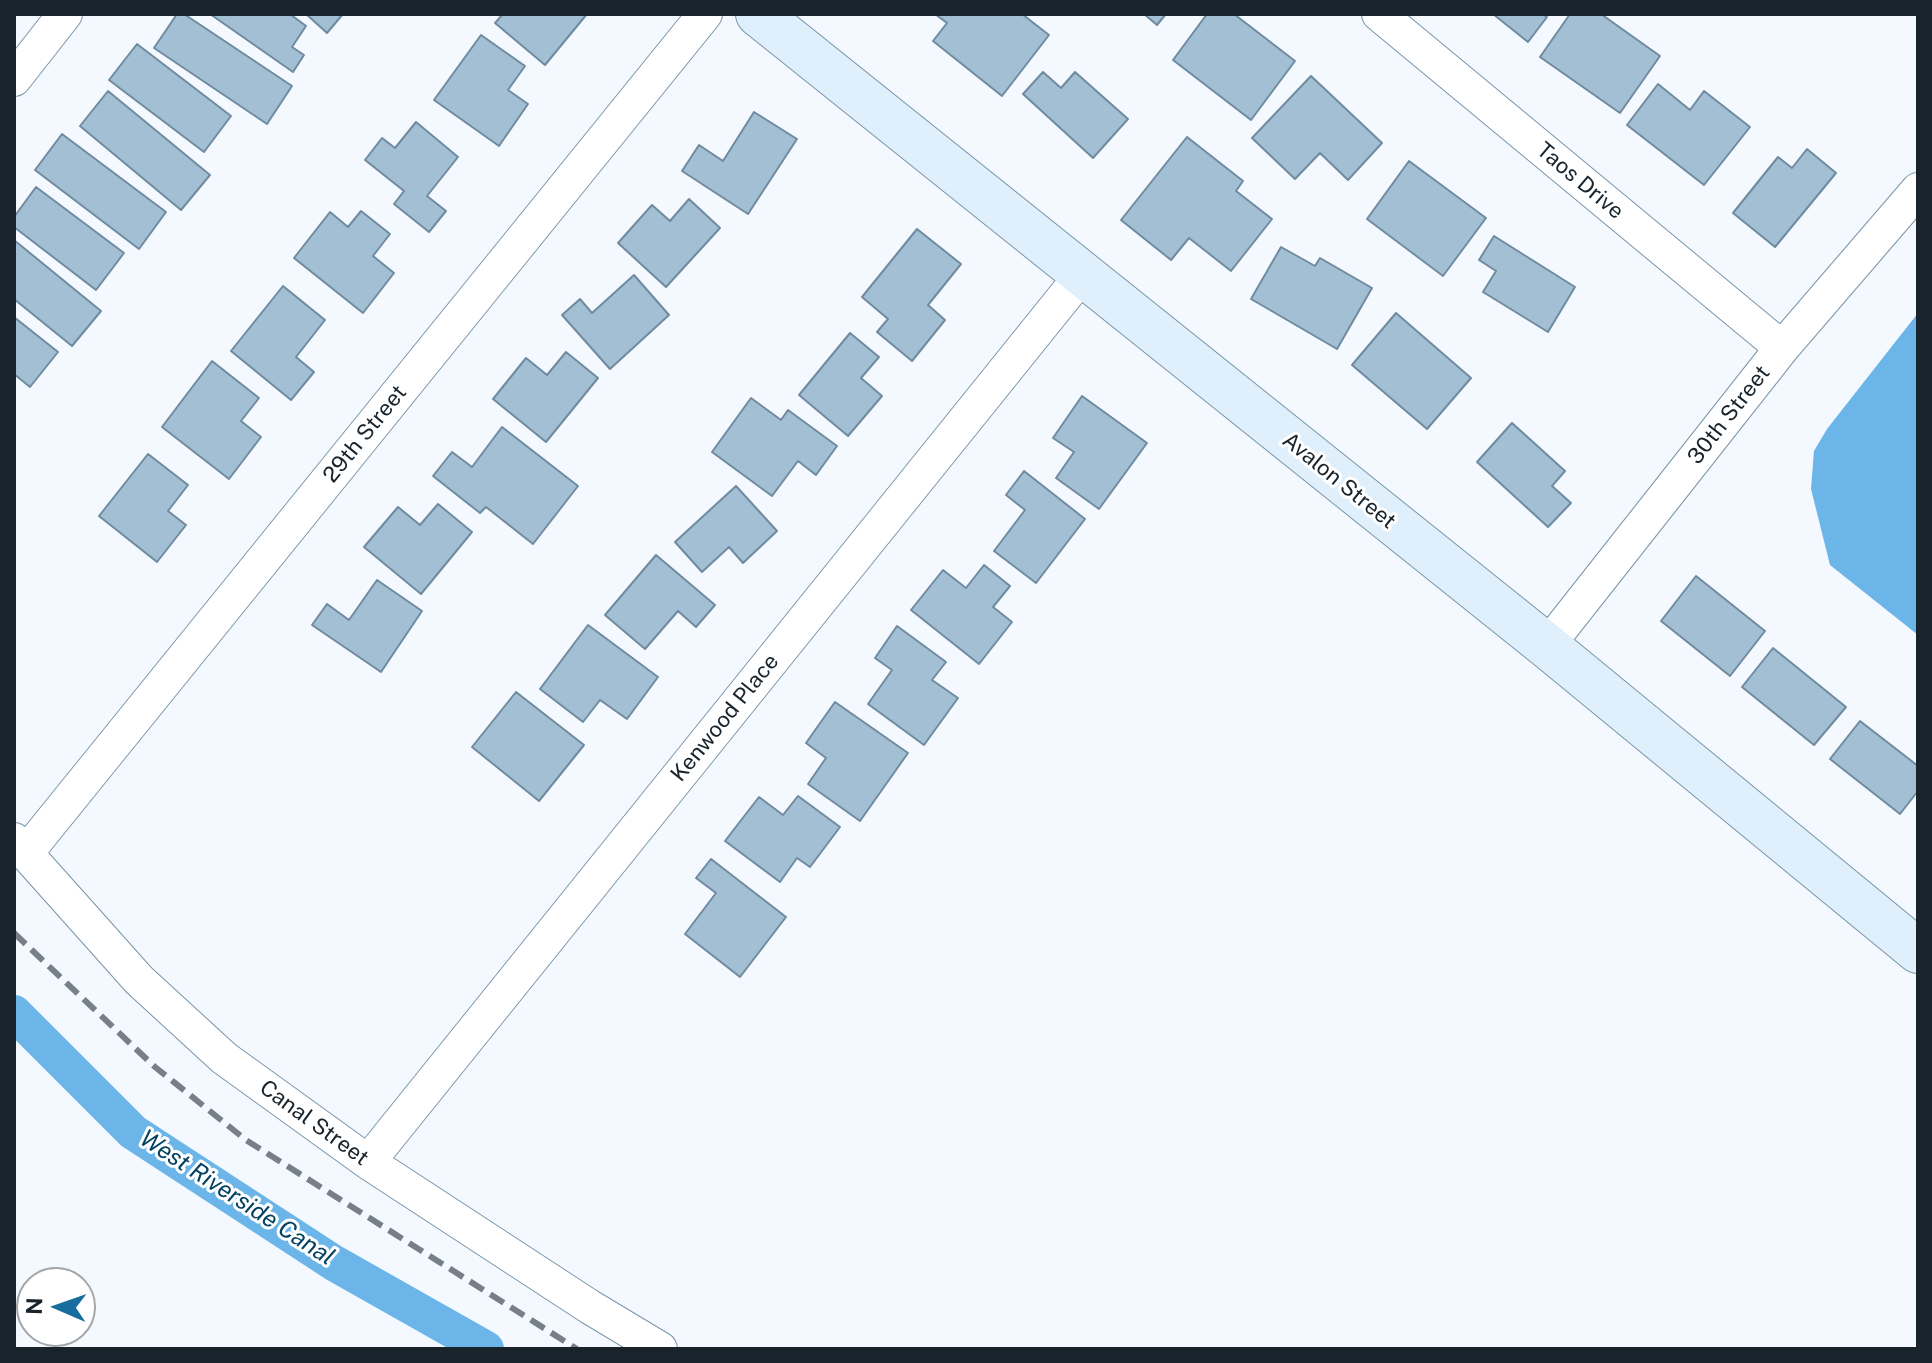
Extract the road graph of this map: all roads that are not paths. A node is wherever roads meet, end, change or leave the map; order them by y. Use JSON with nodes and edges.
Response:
{"nodes":[{"id":1,"x":65,"y":14,"type":"edge"},
{"id":2,"x":705,"y":14,"type":"edge"},
{"id":3,"x":758,"y":14,"type":"edge"},
{"id":4,"x":1379,"y":14,"type":"edge"},
{"id":5,"x":14,"y":79,"type":"edge"},
{"id":6,"x":1918,"y":190,"type":"edge"},
{"id":7,"x":1082,"y":275,"type":"junction"},
{"id":8,"x":1782,"y":348,"type":"junction"},
{"id":9,"x":1547,"y":646,"type":"junction"},
{"id":10,"x":20,"y":846,"type":"edge"},
{"id":11,"x":1918,"y":951,"type":"edge"},
{"id":12,"x":368,"y":1162,"type":"junction"},
{"id":13,"x":660,"y":1349,"type":"edge"}],
"edges":[{"from":1,"to":5,"type":"street"},
{"from":2,"to":10,"type":"street","name":"29th Street"},
{"from":3,"to":7,"type":"street","name":"Avalon Street"},
{"from":4,"to":8,"type":"street","name":"Taos Drive"},
{"from":6,"to":8,"type":"street","name":"30th Street"},
{"from":7,"to":9,"type":"street","name":"Avalon Street"},
{"from":7,"to":12,"type":"street","name":"Kenwood Place"},
{"from":8,"to":9,"type":"street","name":"30th Street"},
{"from":9,"to":11,"type":"street","name":"Avalon Street"},
{"from":10,"to":12,"type":"street","name":"Canal Street"},
{"from":12,"to":13,"type":"street","name":"Canal Street"}]}
